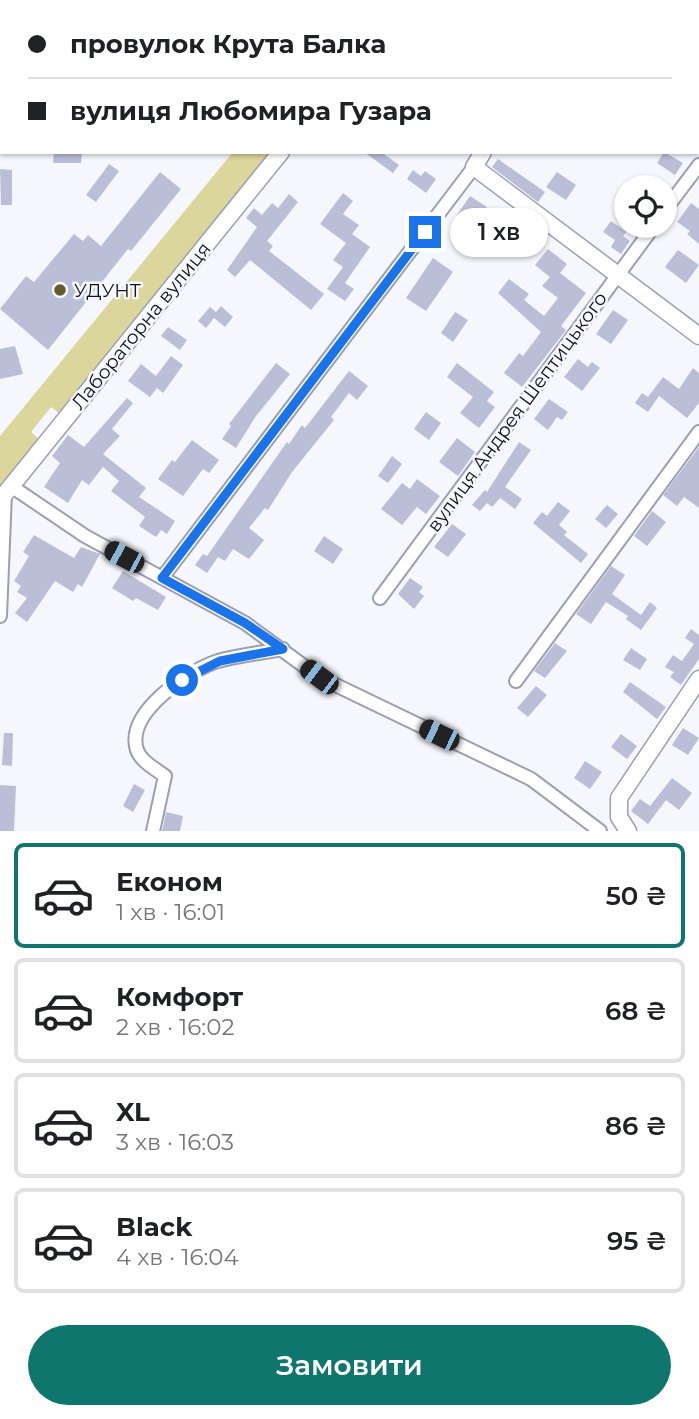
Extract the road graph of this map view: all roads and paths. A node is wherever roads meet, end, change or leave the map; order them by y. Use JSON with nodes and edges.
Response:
{"nodes":[{"id":1,"x":279,"y":154,"type":"edge"},
{"id":2,"x":482,"y":154,"type":"edge"},
{"id":3,"x":699,"y":165,"type":"edge"},
{"id":4,"x":474,"y":167,"type":"junction"},
{"id":5,"x":677,"y":195,"type":"edge"},
{"id":6,"x":645,"y":238,"type":"edge"},
{"id":7,"x":617,"y":275,"type":"junction"},
{"id":8,"x":699,"y":336,"type":"edge"},
{"id":9,"x":699,"y":432,"type":"edge"},
{"id":10,"x":5,"y":493,"type":"edge"},
{"id":11,"x":162,"y":578,"type":"junction"},
{"id":12,"x":380,"y":598,"type":"dead end"},
{"id":13,"x":0,"y":617,"type":"edge"},
{"id":14,"x":283,"y":649,"type":"junction"},
{"id":15,"x":699,"y":679,"type":"edge"},
{"id":16,"x":516,"y":681,"type":"dead end"},
{"id":17,"x":153,"y":831,"type":"edge"},
{"id":18,"x":600,"y":831,"type":"edge"},
{"id":19,"x":628,"y":831,"type":"edge"}],
"edges":[{"from":1,"to":10,"type":"street","name":"Лабораторна вулиця"},
{"from":2,"to":4,"type":"street"},
{"from":3,"to":5,"type":"street"},
{"from":4,"to":7,"type":"street"},
{"from":4,"to":11,"type":"street"},
{"from":6,"to":7,"type":"street","name":"вулиця Андрея Шептицького"},
{"from":7,"to":8,"type":"street"},
{"from":7,"to":12,"type":"street","name":"вулиця Андрея Шептицького"},
{"from":9,"to":16,"type":"street"},
{"from":10,"to":11,"type":"street"},
{"from":10,"to":13,"type":"street"},
{"from":11,"to":14,"type":"street"},
{"from":14,"to":17,"type":"street"},
{"from":14,"to":18,"type":"street"},
{"from":15,"to":19,"type":"street"}]}
